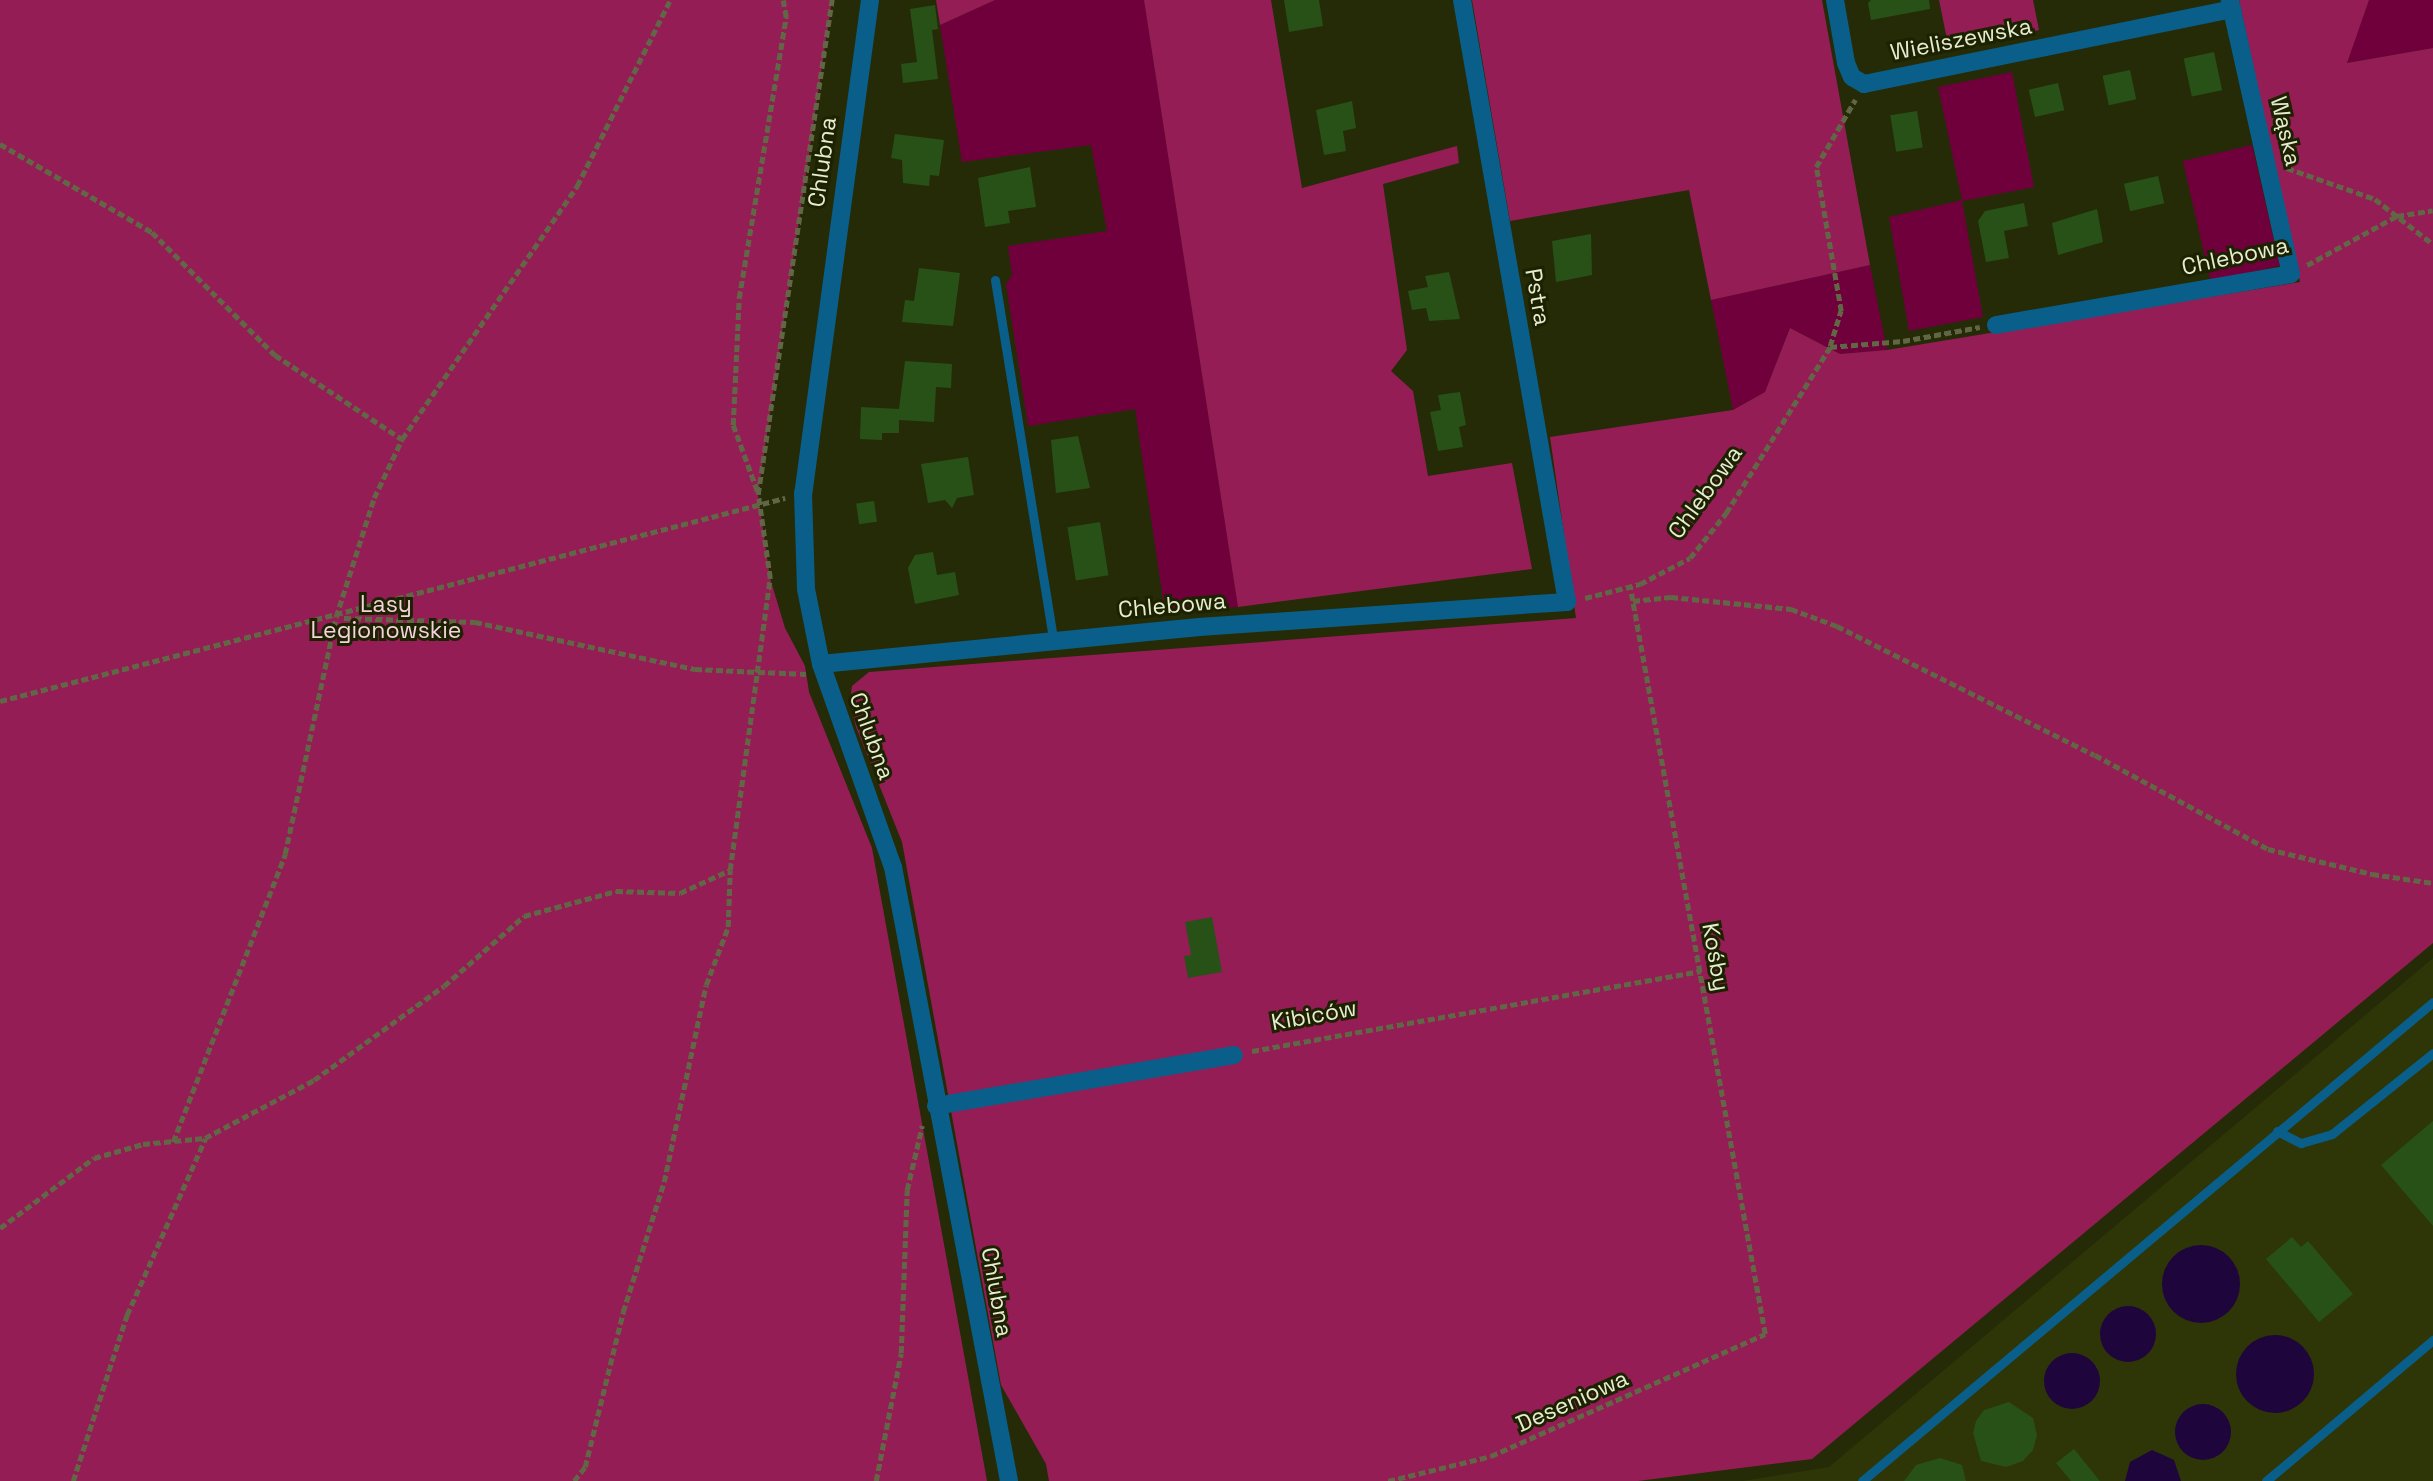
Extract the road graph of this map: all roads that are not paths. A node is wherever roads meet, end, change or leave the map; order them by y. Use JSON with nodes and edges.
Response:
{"nodes":[{"id":1,"x":870,"y":0,"type":"edge"},
{"id":2,"x":1462,"y":0,"type":"edge"},
{"id":3,"x":1835,"y":0,"type":"edge"},
{"id":4,"x":2231,"y":5,"type":"edge"},
{"id":5,"x":2291,"y":274,"type":"joint"},
{"id":6,"x":995,"y":280,"type":"dead end"},
{"id":7,"x":1996,"y":325,"type":"road end"},
{"id":8,"x":1567,"y":602,"type":"joint"},
{"id":9,"x":1053,"y":640,"type":"junction"},
{"id":10,"x":823,"y":669,"type":"junction"},
{"id":11,"x":2433,"y":1002,"type":"edge"},
{"id":12,"x":2433,"y":1053,"type":"edge"},
{"id":13,"x":1234,"y":1055,"type":"road end"},
{"id":14,"x":936,"y":1106,"type":"junction"},
{"id":15,"x":2277,"y":1131,"type":"junction"},
{"id":16,"x":2433,"y":1340,"type":"edge"},
{"id":17,"x":1869,"y":1479,"type":"edge"},
{"id":18,"x":1009,"y":1481,"type":"edge"},
{"id":19,"x":2266,"y":1481,"type":"edge"}],
"edges":[{"from":1,"to":10,"type":"street","name":"Chlubna"},
{"from":2,"to":8,"type":"street","name":"Pstra"},
{"from":3,"to":4,"type":"street","name":"Wieliszewska"},
{"from":4,"to":5,"type":"street","name":"Wąska"},
{"from":5,"to":7,"type":"street","name":"Chlebowa"},
{"from":6,"to":9,"type":"lane"},
{"from":8,"to":9,"type":"street","name":"Chlebowa"},
{"from":9,"to":10,"type":"street","name":"Chlebowa"},
{"from":10,"to":14,"type":"street","name":"Chlubna"},
{"from":11,"to":15,"type":"lane"},
{"from":12,"to":15,"type":"lane"},
{"from":13,"to":14,"type":"street"},
{"from":14,"to":18,"type":"street","name":"Chlubna"},
{"from":15,"to":17,"type":"lane"},
{"from":16,"to":19,"type":"lane"}]}
